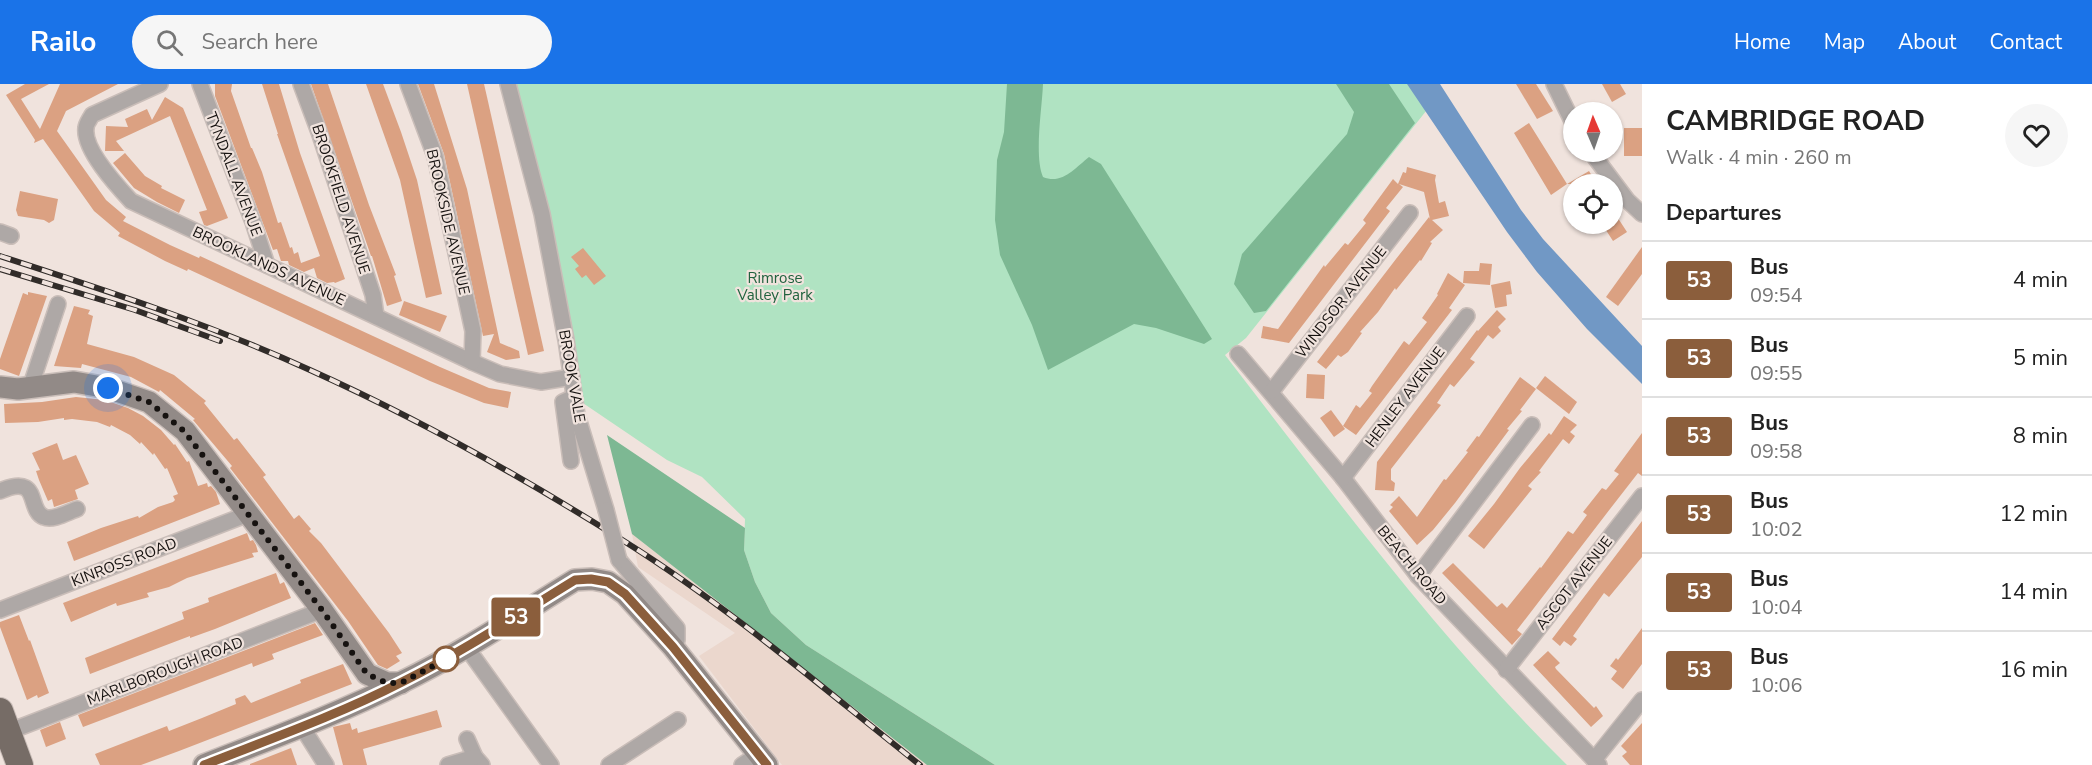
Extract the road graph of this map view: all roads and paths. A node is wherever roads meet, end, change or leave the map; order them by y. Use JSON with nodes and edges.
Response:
{"nodes":[{"id":1,"x":160,"y":84,"type":"edge"},
{"id":2,"x":200,"y":84,"type":"edge"},
{"id":3,"x":301,"y":84,"type":"edge"},
{"id":4,"x":408,"y":84,"type":"edge"},
{"id":5,"x":508,"y":84,"type":"edge"},
{"id":6,"x":1554,"y":84,"type":"edge"},
{"id":7,"x":1563,"y":102,"type":"edge"},
{"id":8,"x":1598,"y":162,"type":"edge"},
{"id":9,"x":1410,"y":213,"type":"dead end"},
{"id":10,"x":1642,"y":214,"type":"edge"},
{"id":11,"x":267,"y":265,"type":"junction"},
{"id":12,"x":58,"y":304,"type":"dead end"},
{"id":13,"x":376,"y":316,"type":"junction"},
{"id":14,"x":1467,"y":316,"type":"dead end"},
{"id":15,"x":1238,"y":354,"type":"dead end"},
{"id":16,"x":471,"y":363,"type":"junction"},
{"id":17,"x":572,"y":377,"type":"junction"},
{"id":18,"x":0,"y":387,"type":"edge"},
{"id":19,"x":30,"y":388,"type":"junction"},
{"id":20,"x":1272,"y":392,"type":"junction"},
{"id":21,"x":574,"y":397,"type":"junction"},
{"id":22,"x":1532,"y":425,"type":"dead end"},
{"id":23,"x":571,"y":461,"type":"dead end"},
{"id":24,"x":1343,"y":478,"type":"junction"},
{"id":25,"x":0,"y":491,"type":"edge"},
{"id":26,"x":1642,"y":496,"type":"edge"},
{"id":27,"x":76,"y":509,"type":"dead end"},
{"id":28,"x":248,"y":514,"type":"junction"},
{"id":29,"x":1418,"y":576,"type":"junction"},
{"id":30,"x":0,"y":610,"type":"edge"},
{"id":31,"x":322,"y":610,"type":"junction"},
{"id":32,"x":673,"y":647,"type":"junction"},
{"id":33,"x":467,"y":648,"type":"junction"},
{"id":34,"x":1506,"y":670,"type":"junction"},
{"id":35,"x":367,"y":674,"type":"junction"},
{"id":36,"x":401,"y":683,"type":"junction"},
{"id":37,"x":1642,"y":700,"type":"edge"},
{"id":38,"x":361,"y":702,"type":"junction"},
{"id":39,"x":678,"y":720,"type":"dead end"},
{"id":40,"x":4,"y":722,"type":"edge"},
{"id":41,"x":302,"y":727,"type":"junction"},
{"id":42,"x":467,"y":739,"type":"dead end"},
{"id":43,"x":479,"y":761,"type":"edge"},
{"id":44,"x":756,"y":761,"type":"edge"},
{"id":45,"x":1596,"y":762,"type":"edge"},
{"id":46,"x":20,"y":765,"type":"edge"},
{"id":47,"x":204,"y":765,"type":"edge"},
{"id":48,"x":326,"y":765,"type":"edge"},
{"id":49,"x":448,"y":765,"type":"edge"},
{"id":50,"x":551,"y":765,"type":"edge"},
{"id":51,"x":609,"y":765,"type":"edge"}],
"edges":[{"from":1,"to":11,"type":"street","name":"BROOKLANDS AVENUE"},
{"from":2,"to":11,"type":"street","name":"TYNDALL AVENUE"},
{"from":3,"to":13,"type":"street","name":"BROOKFIELD AVENUE"},
{"from":4,"to":16,"type":"street","name":"BROOKSIDE AVENUE"},
{"from":5,"to":17,"type":"street","name":"BROOK VALE"},
{"from":6,"to":7,"type":"street"},
{"from":8,"to":10,"type":"street"},
{"from":9,"to":20,"type":"street","name":"WINDSOR AVENUE"},
{"from":11,"to":13,"type":"street","name":"BROOKLANDS AVENUE"},
{"from":12,"to":19,"type":"street"},
{"from":13,"to":16,"type":"street","name":"BROOKLANDS AVENUE"},
{"from":14,"to":24,"type":"street","name":"HENLEY AVENUE"},
{"from":15,"to":20,"type":"street","name":"BEACH ROAD"},
{"from":16,"to":17,"type":"street","name":"BROOKLANDS AVENUE"},
{"from":17,"to":21,"type":"street","name":"BROOK VALE"},
{"from":18,"to":19,"type":"main road"},
{"from":19,"to":28,"type":"main road"},
{"from":20,"to":24,"type":"street","name":"BEACH ROAD"},
{"from":21,"to":23,"type":"street"},
{"from":21,"to":32,"type":"street","name":"BROOK VALE","bridge":true},
{"from":22,"to":29,"type":"street"},
{"from":24,"to":29,"type":"street","name":"BEACH ROAD"},
{"from":25,"to":27,"type":"street"},
{"from":26,"to":34,"type":"street","name":"ASCOT AVENUE"},
{"from":28,"to":30,"type":"street","name":"KINROSS ROAD"},
{"from":28,"to":31,"type":"main road"},
{"from":29,"to":34,"type":"street","name":"BEACH ROAD"},
{"from":31,"to":35,"type":"main road"},
{"from":31,"to":40,"type":"street","name":"MARLBOROUGH ROAD"},
{"from":32,"to":33,"type":"main road"},
{"from":32,"to":44,"type":"main road"},
{"from":33,"to":36,"type":"main road"},
{"from":33,"to":50,"type":"street"},
{"from":34,"to":45,"type":"street","name":"BEACH ROAD"},
{"from":35,"to":36,"type":"main road"},
{"from":35,"to":38,"type":"main road"},
{"from":36,"to":38,"type":"main road"},
{"from":37,"to":45,"type":"street"},
{"from":38,"to":41,"type":"main road"},
{"from":39,"to":51,"type":"street"},
{"from":40,"to":46,"type":"highway"},
{"from":41,"to":47,"type":"main road"},
{"from":41,"to":48,"type":"street"},
{"from":42,"to":43,"type":"street"},
{"from":43,"to":49,"type":"street"}]}
